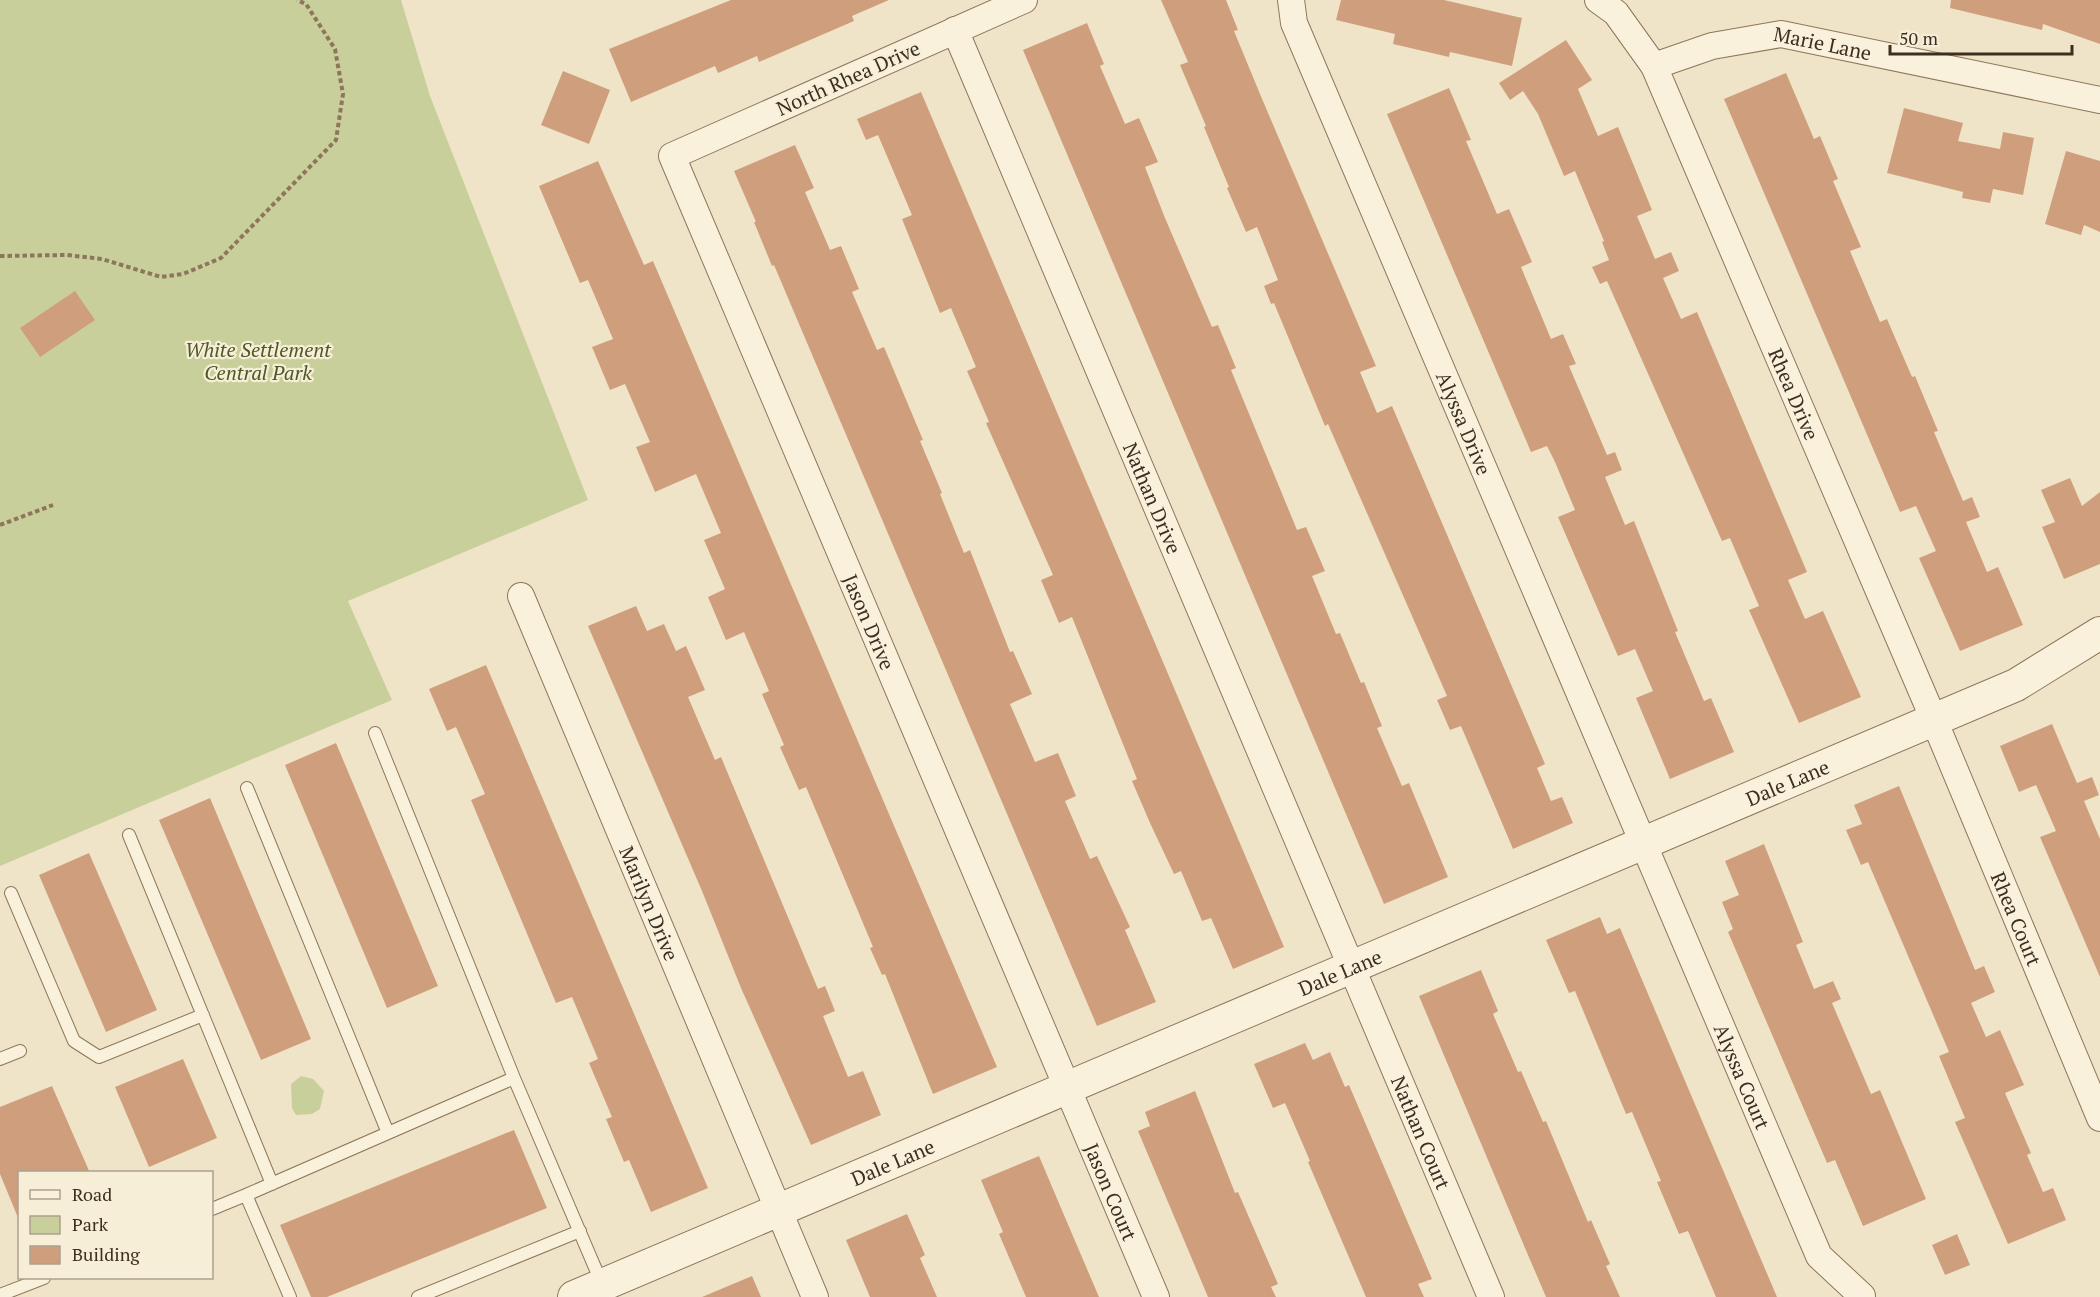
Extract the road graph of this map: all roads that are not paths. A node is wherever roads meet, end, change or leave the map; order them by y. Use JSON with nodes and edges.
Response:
{"nodes":[{"id":1,"x":1024,"y":0,"type":"edge"},
{"id":2,"x":1291,"y":0,"type":"edge"},
{"id":3,"x":1598,"y":0,"type":"edge"},
{"id":4,"x":955,"y":30,"type":"junction"},
{"id":5,"x":1654,"y":66,"type":"junction"},
{"id":6,"x":2100,"y":100,"type":"edge"},
{"id":7,"x":672,"y":156,"type":"joint"},
{"id":8,"x":522,"y":596,"type":"dead end"},
{"id":9,"x":2100,"y":633,"type":"edge"},
{"id":10,"x":1934,"y":720,"type":"junction"},
{"id":11,"x":375,"y":733,"type":"dead end"},
{"id":12,"x":247,"y":788,"type":"dead end"},
{"id":13,"x":129,"y":835,"type":"dead end"},
{"id":14,"x":1643,"y":844,"type":"junction"},
{"id":15,"x":11,"y":893,"type":"dead end"},
{"id":16,"x":1352,"y":967,"type":"junction"},
{"id":17,"x":203,"y":1015,"type":"junction"},
{"id":18,"x":20,"y":1051,"type":"dead end"},
{"id":19,"x":0,"y":1059,"type":"edge"},
{"id":20,"x":514,"y":1078,"type":"junction"},
{"id":21,"x":1067,"y":1088,"type":"junction"},
{"id":22,"x":2100,"y":1118,"type":"edge"},
{"id":23,"x":388,"y":1133,"type":"junction"},
{"id":24,"x":272,"y":1184,"type":"junction"},
{"id":25,"x":246,"y":1195,"type":"junction"},
{"id":26,"x":213,"y":1209,"type":"edge"},
{"id":27,"x":778,"y":1211,"type":"junction"},
{"id":28,"x":580,"y":1231,"type":"junction"},
{"id":29,"x":41,"y":1279,"type":"edge"},
{"id":30,"x":603,"y":1286,"type":"junction"},
{"id":31,"x":0,"y":1295,"type":"edge"},
{"id":32,"x":1862,"y":1296,"type":"edge"},
{"id":33,"x":290,"y":1297,"type":"edge"},
{"id":34,"x":418,"y":1297,"type":"edge"},
{"id":35,"x":574,"y":1297,"type":"edge"},
{"id":36,"x":814,"y":1297,"type":"edge"},
{"id":37,"x":1156,"y":1297,"type":"edge"},
{"id":38,"x":1491,"y":1297,"type":"edge"}],
"edges":[{"from":1,"to":4,"type":"street","name":"North Rhea Drive"},
{"from":2,"to":14,"type":"street","name":"Alyssa Drive"},
{"from":3,"to":5,"type":"street"},
{"from":4,"to":7,"type":"street","name":"North Rhea Drive"},
{"from":4,"to":16,"type":"street","name":"Nathan Drive"},
{"from":5,"to":6,"type":"street","name":"Marie Lane"},
{"from":5,"to":10,"type":"street","name":"Rhea Drive"},
{"from":7,"to":21,"type":"street","name":"Jason Drive"},
{"from":8,"to":27,"type":"street","name":"Marilyn Drive"},
{"from":9,"to":10,"type":"street","name":"Dale Lane"},
{"from":10,"to":14,"type":"street","name":"Dale Lane"},
{"from":10,"to":22,"type":"street","name":"Rhea Court"},
{"from":11,"to":20,"type":"lane"},
{"from":12,"to":23,"type":"lane"},
{"from":13,"to":17,"type":"lane"},
{"from":14,"to":16,"type":"street","name":"Dale Lane"},
{"from":14,"to":32,"type":"street","name":"Alyssa Court"},
{"from":15,"to":17,"type":"lane"},
{"from":16,"to":21,"type":"street","name":"Dale Lane"},
{"from":16,"to":38,"type":"street","name":"Nathan Court"},
{"from":17,"to":24,"type":"lane"},
{"from":18,"to":19,"type":"lane"},
{"from":20,"to":23,"type":"lane"},
{"from":20,"to":28,"type":"lane"},
{"from":21,"to":27,"type":"street","name":"Dale Lane"},
{"from":21,"to":37,"type":"street","name":"Jason Court"},
{"from":23,"to":24,"type":"lane"},
{"from":24,"to":25,"type":"lane"},
{"from":25,"to":26,"type":"lane"},
{"from":25,"to":33,"type":"lane"},
{"from":27,"to":30,"type":"street","name":"Dale Lane"},
{"from":27,"to":36,"type":"street","name":"Marilyn Drive"},
{"from":28,"to":30,"type":"lane"},
{"from":28,"to":34,"type":"lane"},
{"from":29,"to":31,"type":"lane"},
{"from":30,"to":35,"type":"street","name":"Dale Lane"}]}
